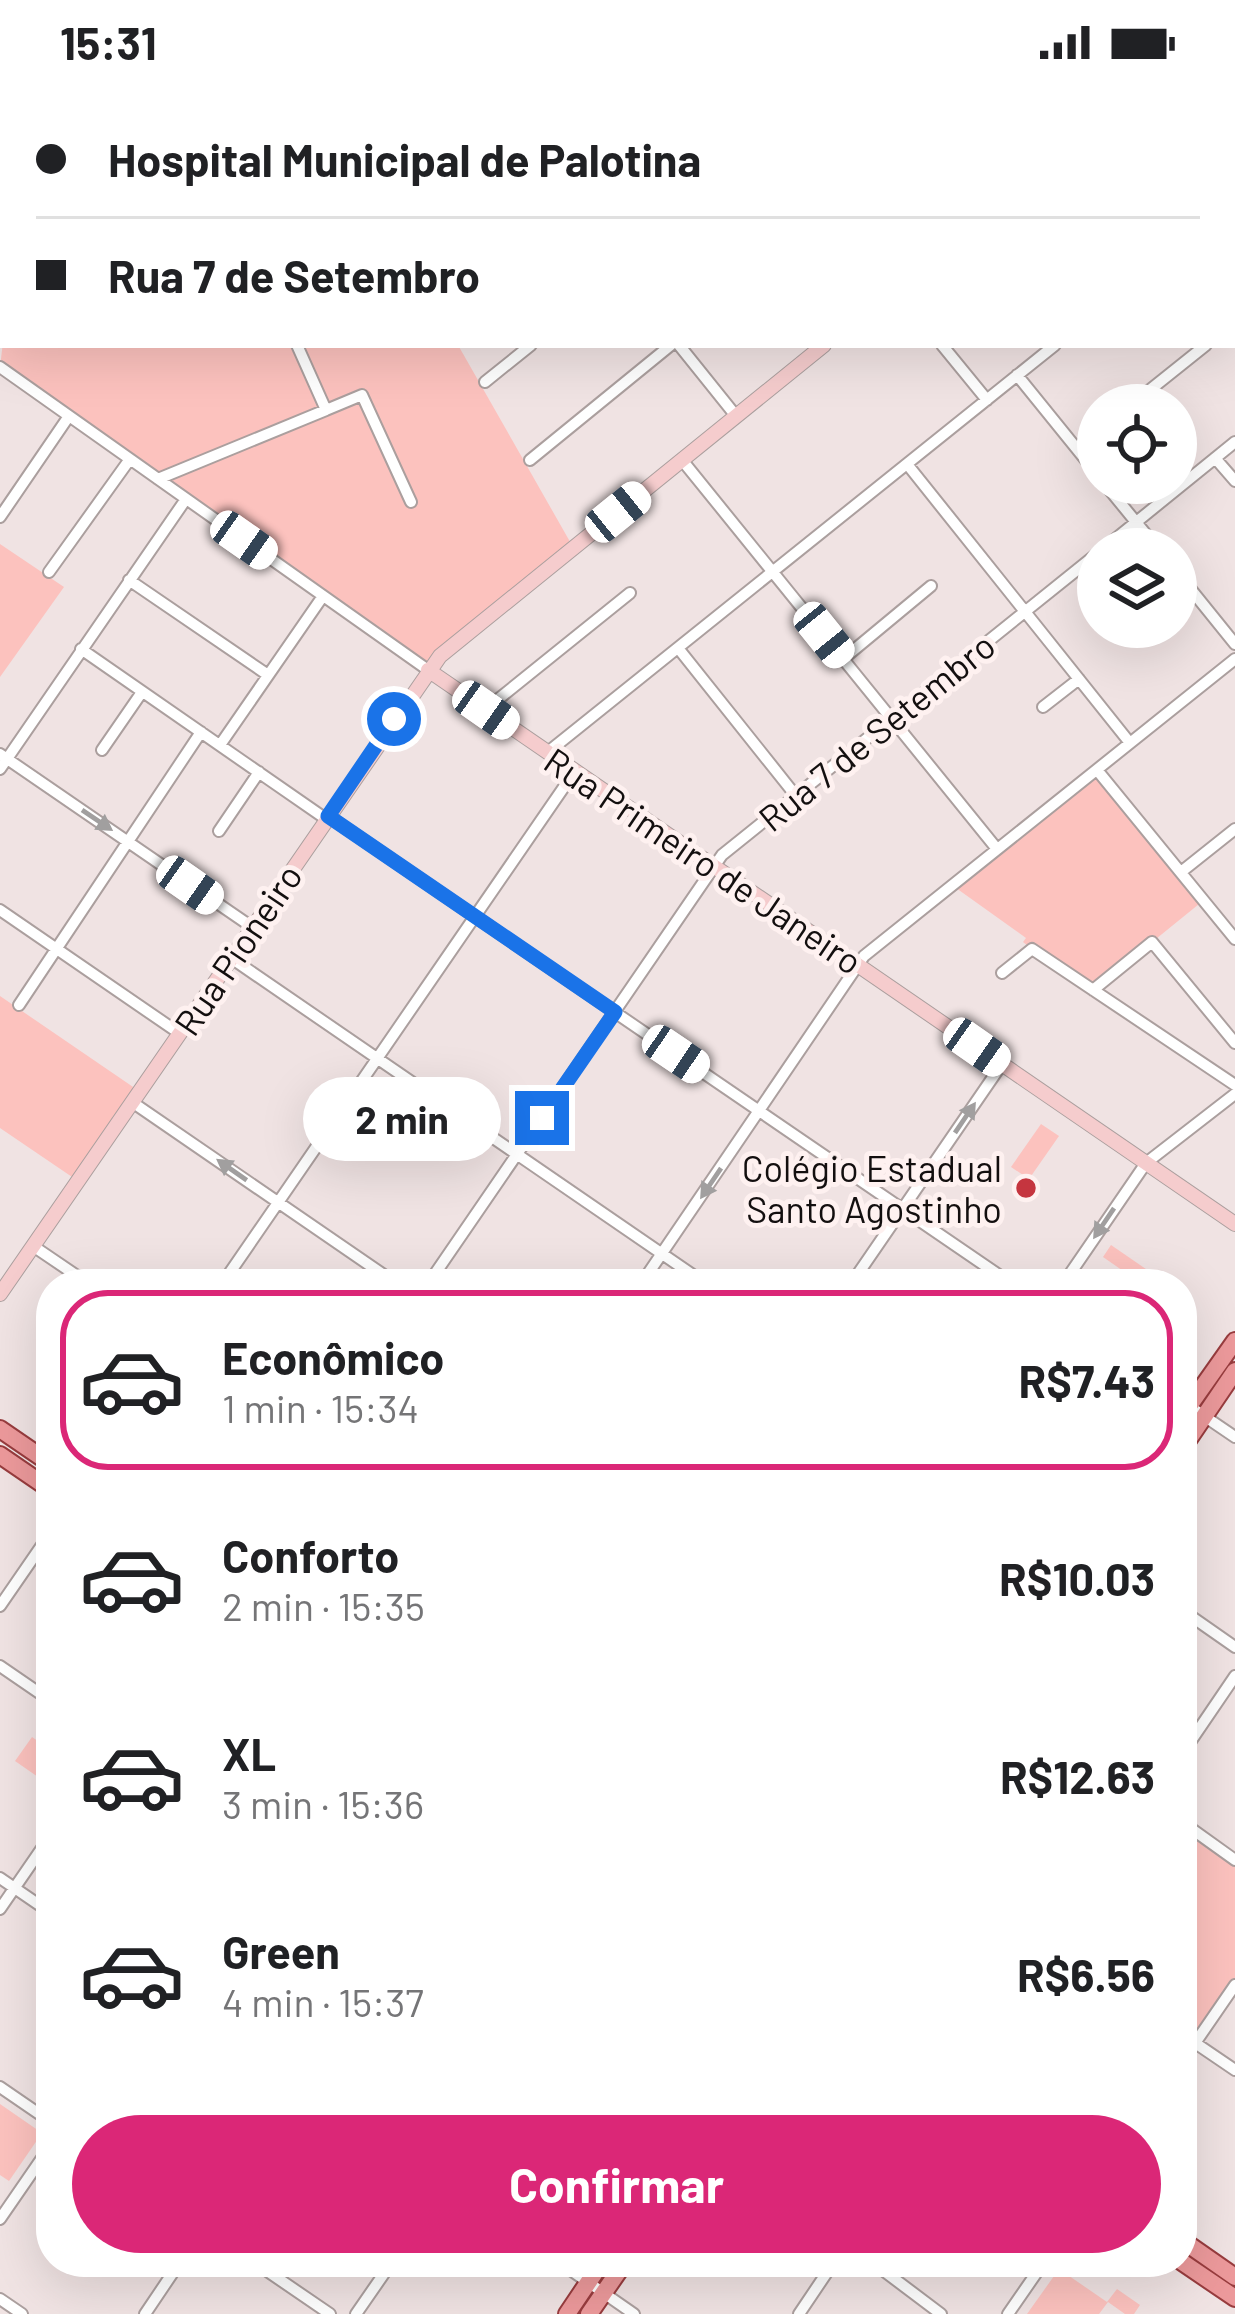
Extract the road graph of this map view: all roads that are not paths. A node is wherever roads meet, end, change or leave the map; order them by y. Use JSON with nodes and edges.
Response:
{"nodes":[{"id":1,"x":298,"y":348,"type":"edge"},
{"id":2,"x":527,"y":348,"type":"edge"},
{"id":3,"x":671,"y":348,"type":"edge"},
{"id":4,"x":678,"y":348,"type":"edge"},
{"id":5,"x":944,"y":348,"type":"edge"},
{"id":6,"x":1051,"y":348,"type":"edge"},
{"id":7,"x":1202,"y":348,"type":"edge"},
{"id":8,"x":802,"y":351,"type":"edge"},
{"id":9,"x":0,"y":367,"type":"edge"},
{"id":10,"x":1017,"y":375,"type":"junction"},
{"id":11,"x":485,"y":382,"type":"dead end"},
{"id":12,"x":1157,"y":384,"type":"edge"},
{"id":13,"x":987,"y":400,"type":"junction"},
{"id":14,"x":326,"y":410,"type":"junction"},
{"id":15,"x":69,"y":416,"type":"junction"},
{"id":16,"x":736,"y":416,"type":"junction"},
{"id":17,"x":1235,"y":442,"type":"edge"},
{"id":18,"x":1076,"y":448,"type":"edge"},
{"id":19,"x":1215,"y":458,"type":"junction"},
{"id":20,"x":130,"y":459,"type":"junction"},
{"id":21,"x":530,"y":460,"type":"dead end"},
{"id":22,"x":682,"y":460,"type":"junction"},
{"id":23,"x":907,"y":464,"type":"junction"},
{"id":24,"x":158,"y":479,"type":"junction"},
{"id":25,"x":1235,"y":481,"type":"edge"},
{"id":26,"x":186,"y":499,"type":"junction"},
{"id":27,"x":411,"y":502,"type":"dead end"},
{"id":28,"x":1122,"y":504,"type":"edge"},
{"id":29,"x":0,"y":517,"type":"edge"},
{"id":30,"x":1136,"y":522,"type":"junction"},
{"id":31,"x":1129,"y":528,"type":"edge"},
{"id":32,"x":1141,"y":528,"type":"edge"},
{"id":33,"x":1077,"y":569,"type":"edge"},
{"id":34,"x":49,"y":572,"type":"dead end"},
{"id":35,"x":772,"y":572,"type":"junction"},
{"id":36,"x":129,"y":580,"type":"junction"},
{"id":37,"x":931,"y":586,"type":"dead end"},
{"id":38,"x":630,"y":593,"type":"dead end"},
{"id":39,"x":323,"y":596,"type":"junction"},
{"id":40,"x":1197,"y":597,"type":"edge"},
{"id":41,"x":1024,"y":611,"type":"junction"},
{"id":42,"x":1235,"y":644,"type":"edge"},
{"id":43,"x":678,"y":648,"type":"junction"},
{"id":44,"x":81,"y":649,"type":"junction"},
{"id":45,"x":843,"y":659,"type":"junction"},
{"id":46,"x":1235,"y":659,"type":"edge"},
{"id":47,"x":428,"y":670,"type":"junction"},
{"id":48,"x":268,"y":675,"type":"junction"},
{"id":49,"x":1079,"y":680,"type":"junction"},
{"id":50,"x":142,"y":692,"type":"junction"},
{"id":51,"x":1043,"y":707,"type":"dead end"},
{"id":52,"x":486,"y":710,"type":"junction"},
{"id":53,"x":892,"y":718,"type":"junction"},
{"id":54,"x":201,"y":732,"type":"junction"},
{"id":55,"x":1130,"y":743,"type":"junction"},
{"id":56,"x":220,"y":745,"type":"junction"},
{"id":57,"x":102,"y":750,"type":"dead end"},
{"id":58,"x":548,"y":752,"type":"junction"},
{"id":59,"x":2,"y":761,"type":"edge"},
{"id":60,"x":1097,"y":770,"type":"junction"},
{"id":61,"x":575,"y":771,"type":"junction"},
{"id":62,"x":259,"y":772,"type":"junction"},
{"id":63,"x":796,"y":796,"type":"junction"},
{"id":64,"x":327,"y":817,"type":"junction"},
{"id":65,"x":1235,"y":829,"type":"edge"},
{"id":66,"x":219,"y":831,"type":"dead end"},
{"id":67,"x":128,"y":842,"type":"junction"},
{"id":68,"x":997,"y":849,"type":"junction"},
{"id":69,"x":715,"y":866,"type":"junction"},
{"id":70,"x":1181,"y":872,"type":"junction"},
{"id":71,"x":0,"y":910,"type":"edge"},
{"id":72,"x":475,"y":916,"type":"junction"},
{"id":73,"x":251,"y":928,"type":"junction"},
{"id":74,"x":1235,"y":939,"type":"edge"},
{"id":75,"x":57,"y":948,"type":"junction"},
{"id":76,"x":231,"y":958,"type":"junction"},
{"id":77,"x":861,"y":960,"type":"junction"},
{"id":78,"x":1002,"y":973,"type":"dead end"},
{"id":79,"x":1094,"y":990,"type":"junction"},
{"id":80,"x":19,"y":1005,"type":"dead end"},
{"id":81,"x":615,"y":1012,"type":"junction"},
{"id":82,"x":179,"y":1033,"type":"junction"},
{"id":83,"x":1235,"y":1043,"type":"edge"},
{"id":84,"x":377,"y":1058,"type":"junction"},
{"id":85,"x":1002,"y":1064,"type":"junction"},
{"id":86,"x":1235,"y":1085,"type":"edge"},
{"id":87,"x":1235,"y":1094,"type":"edge"},
{"id":88,"x":132,"y":1102,"type":"junction"},
{"id":89,"x":760,"y":1112,"type":"junction"},
{"id":90,"x":518,"y":1154,"type":"junction"},
{"id":91,"x":1146,"y":1163,"type":"junction"},
{"id":92,"x":278,"y":1202,"type":"junction"},
{"id":93,"x":902,"y":1209,"type":"junction"},
{"id":94,"x":1235,"y":1224,"type":"edge"},
{"id":95,"x":33,"y":1246,"type":"junction"},
{"id":96,"x":662,"y":1254,"type":"junction"},
{"id":97,"x":67,"y":1269,"type":"edge"},
{"id":98,"x":232,"y":1269,"type":"edge"},
{"id":99,"x":375,"y":1269,"type":"edge"},
{"id":100,"x":438,"y":1269,"type":"edge"},
{"id":101,"x":652,"y":1269,"type":"edge"},
{"id":102,"x":684,"y":1269,"type":"edge"},
{"id":103,"x":861,"y":1269,"type":"edge"},
{"id":104,"x":990,"y":1269,"type":"edge"},
{"id":105,"x":1073,"y":1269,"type":"edge"},
{"id":106,"x":0,"y":1294,"type":"edge"},
{"id":107,"x":1235,"y":1341,"type":"edge"},
{"id":108,"x":1235,"y":1372,"type":"edge"},
{"id":109,"x":1197,"y":1398,"type":"edge"},
{"id":110,"x":1197,"y":1403,"type":"edge"},
{"id":111,"x":1197,"y":1415,"type":"edge"},
{"id":112,"x":0,"y":1430,"type":"edge"},
{"id":113,"x":1235,"y":1437,"type":"edge"},
{"id":114,"x":36,"y":1454,"type":"edge"},
{"id":115,"x":0,"y":1455,"type":"edge"},
{"id":116,"x":36,"y":1480,"type":"edge"},
{"id":117,"x":36,"y":1554,"type":"edge"},
{"id":118,"x":0,"y":1606,"type":"edge"},
{"id":119,"x":1197,"y":1620,"type":"edge"},
{"id":120,"x":1235,"y":1647,"type":"edge"},
{"id":121,"x":0,"y":1666,"type":"edge"},
{"id":122,"x":1235,"y":1676,"type":"edge"},
{"id":123,"x":36,"y":1691,"type":"edge"},
{"id":124,"x":1197,"y":1732,"type":"edge"},
{"id":125,"x":1197,"y":1833,"type":"edge"},
{"id":126,"x":36,"y":1856,"type":"edge"},
{"id":127,"x":1235,"y":1860,"type":"edge"},
{"id":128,"x":0,"y":1878,"type":"edge"},
{"id":129,"x":14,"y":1888,"type":"junction"},
{"id":130,"x":36,"y":1903,"type":"edge"},
{"id":131,"x":0,"y":1909,"type":"edge"},
{"id":132,"x":1235,"y":1984,"type":"edge"},
{"id":133,"x":1197,"y":2040,"type":"edge"},
{"id":134,"x":1197,"y":2044,"type":"edge"},
{"id":135,"x":1235,"y":2070,"type":"edge"},
{"id":136,"x":0,"y":2087,"type":"edge"},
{"id":137,"x":36,"y":2112,"type":"edge"},
{"id":138,"x":36,"y":2166,"type":"edge"},
{"id":139,"x":0,"y":2219,"type":"edge"},
{"id":140,"x":1197,"y":2250,"type":"edge"},
{"id":141,"x":1197,"y":2274,"type":"edge"},
{"id":142,"x":170,"y":2277,"type":"edge"},
{"id":143,"x":276,"y":2277,"type":"edge"},
{"id":144,"x":382,"y":2277,"type":"edge"},
{"id":145,"x":580,"y":2277,"type":"edge"},
{"id":146,"x":599,"y":2277,"type":"edge"},
{"id":147,"x":608,"y":2277,"type":"edge"},
{"id":148,"x":825,"y":2277,"type":"edge"},
{"id":149,"x":892,"y":2277,"type":"edge"},
{"id":150,"x":1034,"y":2277,"type":"edge"},
{"id":151,"x":1235,"y":2277,"type":"edge"},
{"id":152,"x":596,"y":2288,"type":"junction"},
{"id":153,"x":0,"y":2299,"type":"edge"},
{"id":154,"x":1232,"y":2301,"type":"edge"},
{"id":155,"x":22,"y":2314,"type":"edge"},
{"id":156,"x":145,"y":2314,"type":"edge"},
{"id":157,"x":330,"y":2314,"type":"edge"},
{"id":158,"x":356,"y":2314,"type":"edge"},
{"id":159,"x":566,"y":2314,"type":"edge"},
{"id":160,"x":589,"y":2314,"type":"edge"},
{"id":161,"x":634,"y":2314,"type":"edge"},
{"id":162,"x":799,"y":2314,"type":"edge"},
{"id":163,"x":941,"y":2314,"type":"edge"},
{"id":164,"x":1008,"y":2314,"type":"edge"}],
"edges":[{"from":1,"to":14,"type":"street"},
{"from":2,"to":11,"type":"street"},
{"from":3,"to":21,"type":"street"},
{"from":4,"to":16,"type":"street"},
{"from":5,"to":13,"type":"street"},
{"from":6,"to":10,"type":"street"},
{"from":7,"to":12,"type":"street"},
{"from":8,"to":16,"type":"street","name":"Rua Pioneiro"},
{"from":9,"to":15,"type":"street","name":"Rua Primeiro de Janeiro"},
{"from":10,"to":13,"type":"street"},
{"from":10,"to":18,"type":"street"},
{"from":13,"to":23,"type":"street"},
{"from":14,"to":24,"type":"street"},
{"from":14,"to":27,"type":"street"},
{"from":15,"to":20,"type":"street","name":"Rua Primeiro de Janeiro"},
{"from":15,"to":29,"type":"street"},
{"from":16,"to":22,"type":"street","name":"Rua Pioneiro"},
{"from":17,"to":19,"type":"street","name":"Rua 7 de Setembro"},
{"from":19,"to":25,"type":"street"},
{"from":19,"to":30,"type":"street","name":"Rua 7 de Setembro"},
{"from":20,"to":24,"type":"street","name":"Rua Primeiro de Janeiro"},
{"from":20,"to":34,"type":"street"},
{"from":22,"to":35,"type":"street"},
{"from":22,"to":47,"type":"street","name":"Rua Pioneiro"},
{"from":23,"to":35,"type":"street"},
{"from":23,"to":41,"type":"street"},
{"from":24,"to":26,"type":"street","name":"Rua Primeiro de Janeiro"},
{"from":26,"to":36,"type":"street"},
{"from":26,"to":39,"type":"street","name":"Rua Primeiro de Janeiro"},
{"from":28,"to":30,"type":"street"},
{"from":30,"to":31,"type":"street","name":"Rua 7 de Setembro"},
{"from":30,"to":32,"type":"street"},
{"from":33,"to":41,"type":"street","name":"Rua 7 de Setembro"},
{"from":35,"to":43,"type":"street"},
{"from":35,"to":45,"type":"street"},
{"from":36,"to":44,"type":"street"},
{"from":36,"to":48,"type":"street"},
{"from":37,"to":45,"type":"street"},
{"from":38,"to":52,"type":"street"},
{"from":39,"to":47,"type":"street","name":"Rua Primeiro de Janeiro"},
{"from":39,"to":48,"type":"street"},
{"from":40,"to":42,"type":"street"},
{"from":41,"to":49,"type":"street"},
{"from":41,"to":53,"type":"street","name":"Rua 7 de Setembro"},
{"from":43,"to":58,"type":"street"},
{"from":43,"to":63,"type":"street"},
{"from":44,"to":50,"type":"street"},
{"from":44,"to":59,"type":"street"},
{"from":45,"to":53,"type":"street"},
{"from":46,"to":55,"type":"street"},
{"from":47,"to":52,"type":"street","name":"Rua Primeiro de Janeiro"},
{"from":47,"to":64,"type":"street","name":"Rua Pioneiro"},
{"from":48,"to":56,"type":"street"},
{"from":49,"to":51,"type":"street"},
{"from":49,"to":55,"type":"street"},
{"from":50,"to":54,"type":"street"},
{"from":50,"to":57,"type":"street"},
{"from":52,"to":58,"type":"street","name":"Rua Primeiro de Janeiro"},
{"from":53,"to":63,"type":"street","name":"Rua 7 de Setembro"},
{"from":53,"to":68,"type":"street"},
{"from":54,"to":56,"type":"street"},
{"from":54,"to":67,"type":"street"},
{"from":55,"to":60,"type":"street"},
{"from":56,"to":62,"type":"street"},
{"from":58,"to":61,"type":"street","name":"Rua Primeiro de Janeiro"},
{"from":59,"to":67,"type":"street","one_way":true},
{"from":60,"to":68,"type":"street"},
{"from":60,"to":70,"type":"street"},
{"from":61,"to":69,"type":"street","name":"Rua Primeiro de Janeiro"},
{"from":61,"to":72,"type":"street"},
{"from":62,"to":64,"type":"street"},
{"from":62,"to":66,"type":"street"},
{"from":63,"to":69,"type":"street","name":"Rua 7 de Setembro"},
{"from":64,"to":72,"type":"street"},
{"from":64,"to":73,"type":"street","name":"Rua Pioneiro"},
{"from":65,"to":70,"type":"street"},
{"from":67,"to":73,"type":"street"},
{"from":67,"to":75,"type":"street"},
{"from":68,"to":77,"type":"street"},
{"from":69,"to":77,"type":"street","name":"Rua Primeiro de Janeiro"},
{"from":69,"to":81,"type":"street","name":"Rua 7 de Setembro"},
{"from":70,"to":74,"type":"street"},
{"from":71,"to":75,"type":"street"},
{"from":72,"to":81,"type":"street"},
{"from":72,"to":84,"type":"street"},
{"from":73,"to":76,"type":"street","name":"Rua Pioneiro"},
{"from":75,"to":80,"type":"street"},
{"from":75,"to":82,"type":"street"},
{"from":76,"to":82,"type":"street","name":"Rua Pioneiro"},
{"from":76,"to":84,"type":"street"},
{"from":77,"to":85,"type":"street","name":"Rua Primeiro de Janeiro"},
{"from":77,"to":89,"type":"street"},
{"from":78,"to":79,"type":"street"},
{"from":79,"to":83,"type":"street"},
{"from":79,"to":86,"type":"street"},
{"from":81,"to":89,"type":"street"},
{"from":81,"to":90,"type":"street","name":"Rua 7 de Setembro"},
{"from":82,"to":88,"type":"street","name":"Rua Pioneiro"},
{"from":84,"to":90,"type":"street"},
{"from":84,"to":92,"type":"street"},
{"from":85,"to":91,"type":"street","name":"Rua Primeiro de Janeiro"},
{"from":93,"to":85,"type":"street","one_way":true},
{"from":87,"to":91,"type":"street"},
{"from":92,"to":88,"type":"street","one_way":true},
{"from":88,"to":95,"type":"street","name":"Rua Pioneiro"},
{"from":89,"to":93,"type":"street"},
{"from":89,"to":96,"type":"street","one_way":true},
{"from":90,"to":96,"type":"street"},
{"from":90,"to":100,"type":"street","name":"Rua 7 de Setembro"},
{"from":91,"to":94,"type":"street","name":"Rua Primeiro de Janeiro"},
{"from":91,"to":105,"type":"street","one_way":true},
{"from":92,"to":98,"type":"street"},
{"from":92,"to":99,"type":"street"},
{"from":93,"to":103,"type":"street"},
{"from":93,"to":104,"type":"street"},
{"from":95,"to":97,"type":"street"},
{"from":95,"to":106,"type":"street","name":"Rua Pioneiro"},
{"from":96,"to":101,"type":"street"},
{"from":96,"to":102,"type":"street"},
{"from":107,"to":109,"type":"main road"},
{"from":108,"to":110,"type":"main road"},
{"from":111,"to":113,"type":"street"},
{"from":112,"to":114,"type":"main road"},
{"from":115,"to":116,"type":"main road"},
{"from":117,"to":118,"type":"street"},
{"from":119,"to":120,"type":"street"},
{"from":121,"to":123,"type":"street"},
{"from":122,"to":124,"type":"street"},
{"from":125,"to":127,"type":"street"},
{"from":126,"to":129,"type":"street"},
{"from":128,"to":129,"type":"street"},
{"from":129,"to":130,"type":"street"},
{"from":129,"to":131,"type":"street"},
{"from":132,"to":133,"type":"street"},
{"from":134,"to":135,"type":"street"},
{"from":136,"to":137,"type":"street"},
{"from":138,"to":139,"type":"street"},
{"from":140,"to":151,"type":"main road"},
{"from":141,"to":154,"type":"main road"},
{"from":142,"to":156,"type":"street"},
{"from":143,"to":157,"type":"street"},
{"from":144,"to":158,"type":"street"},
{"from":145,"to":152,"type":"street"},
{"from":146,"to":152,"type":"main road"},
{"from":147,"to":152,"type":"main road"},
{"from":148,"to":162,"type":"street"},
{"from":149,"to":163,"type":"street"},
{"from":150,"to":164,"type":"street"},
{"from":152,"to":159,"type":"main road"},
{"from":152,"to":160,"type":"main road"},
{"from":152,"to":161,"type":"street"},
{"from":153,"to":155,"type":"street"}]}
